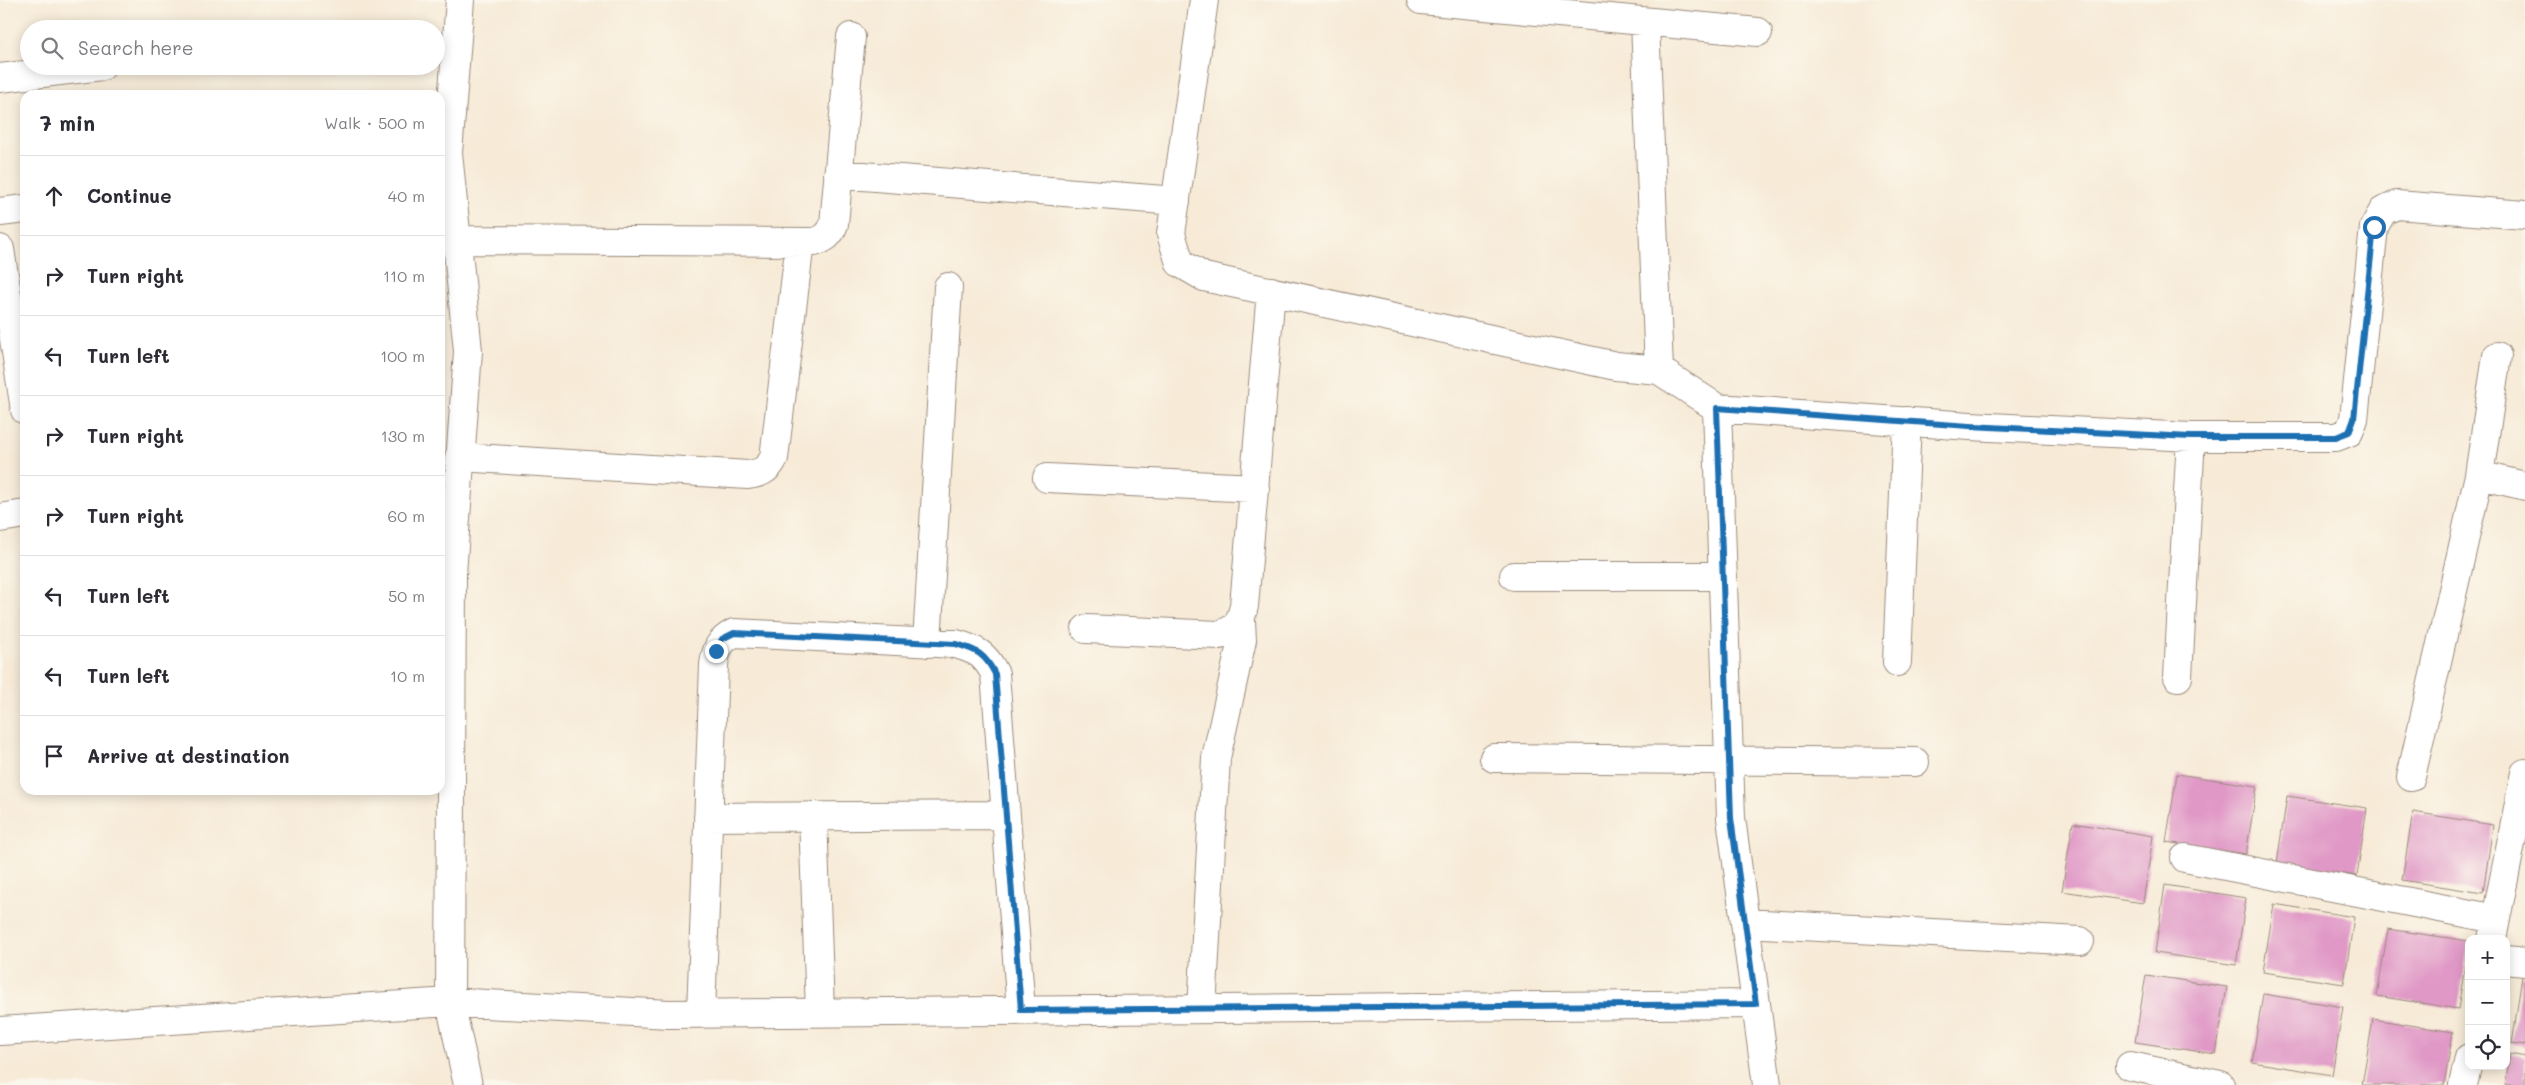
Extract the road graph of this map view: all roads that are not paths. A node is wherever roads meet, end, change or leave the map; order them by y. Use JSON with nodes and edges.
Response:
{"nodes":[{"id":1,"x":460,"y":0,"type":"edge"},
{"id":2,"x":1204,"y":0,"type":"edge"},
{"id":3,"x":1421,"y":0,"type":"edge"},
{"id":4,"x":1568,"y":7,"type":"edge"},
{"id":5,"x":1645,"y":22,"type":"junction"},
{"id":6,"x":447,"y":28,"type":"edge"},
{"id":7,"x":1758,"y":32,"type":"dead end"},
{"id":8,"x":851,"y":38,"type":"dead end"},
{"id":9,"x":26,"y":75,"type":"edge"},
{"id":10,"x":0,"y":78,"type":"edge"},
{"id":11,"x":445,"y":111,"type":"edge"},
{"id":12,"x":445,"y":160,"type":"edge"},
{"id":13,"x":838,"y":174,"type":"junction"},
{"id":14,"x":1176,"y":201,"type":"junction"},
{"id":15,"x":20,"y":210,"type":"edge"},
{"id":16,"x":0,"y":212,"type":"edge"},
{"id":17,"x":2525,"y":214,"type":"edge"},
{"id":18,"x":456,"y":240,"type":"junction"},
{"id":19,"x":800,"y":242,"type":"junction"},
{"id":20,"x":0,"y":249,"type":"edge"},
{"id":21,"x":450,"y":272,"type":"edge"},
{"id":22,"x":948,"y":287,"type":"dead end"},
{"id":23,"x":1272,"y":291,"type":"junction"},
{"id":24,"x":2497,"y":356,"type":"dead end"},
{"id":25,"x":1659,"y":370,"type":"junction"},
{"id":26,"x":20,"y":378,"type":"edge"},
{"id":27,"x":1717,"y":408,"type":"junction"},
{"id":28,"x":1907,"y":421,"type":"junction"},
{"id":29,"x":2191,"y":437,"type":"junction"},
{"id":30,"x":459,"y":457,"type":"junction"},
{"id":31,"x":2479,"y":474,"type":"junction"},
{"id":32,"x":1047,"y":478,"type":"dead end"},
{"id":33,"x":2525,"y":486,"type":"edge"},
{"id":34,"x":1255,"y":488,"type":"junction"},
{"id":35,"x":20,"y":515,"type":"edge"},
{"id":36,"x":0,"y":518,"type":"edge"},
{"id":37,"x":1514,"y":576,"type":"dead end"},
{"id":38,"x":1723,"y":576,"type":"junction"},
{"id":39,"x":1241,"y":621,"type":"junction"},
{"id":40,"x":1086,"y":630,"type":"dead end"},
{"id":41,"x":927,"y":643,"type":"junction"},
{"id":42,"x":1896,"y":662,"type":"dead end"},
{"id":43,"x":2178,"y":677,"type":"dead end"},
{"id":44,"x":1494,"y":758,"type":"dead end"},
{"id":45,"x":1729,"y":762,"type":"junction"},
{"id":46,"x":1915,"y":762,"type":"dead end"},
{"id":47,"x":2525,"y":773,"type":"edge"},
{"id":48,"x":2411,"y":777,"type":"dead end"},
{"id":49,"x":1006,"y":815,"type":"junction"},
{"id":50,"x":813,"y":816,"type":"junction"},
{"id":51,"x":708,"y":817,"type":"junction"},
{"id":52,"x":2185,"y":858,"type":"dead end"},
{"id":53,"x":1745,"y":923,"type":"junction"},
{"id":54,"x":2494,"y":929,"type":"edge"},
{"id":55,"x":2080,"y":941,"type":"dead end"},
{"id":56,"x":2510,"y":960,"type":"edge"},
{"id":57,"x":2525,"y":962,"type":"edge"},
{"id":58,"x":450,"y":1002,"type":"junction"},
{"id":59,"x":1756,"y":1004,"type":"junction"},
{"id":60,"x":1202,"y":1009,"type":"junction"},
{"id":61,"x":1021,"y":1010,"type":"junction"},
{"id":62,"x":820,"y":1012,"type":"junction"},
{"id":63,"x":701,"y":1013,"type":"junction"},
{"id":64,"x":0,"y":1031,"type":"edge"},
{"id":65,"x":2130,"y":1066,"type":"dead end"},
{"id":66,"x":2467,"y":1070,"type":"edge"},
{"id":67,"x":468,"y":1085,"type":"edge"},
{"id":68,"x":1767,"y":1085,"type":"edge"},
{"id":69,"x":2220,"y":1085,"type":"edge"},
{"id":70,"x":2464,"y":1085,"type":"edge"}],
"edges":[{"from":1,"to":6,"type":"street"},
{"from":2,"to":14,"type":"street"},
{"from":3,"to":4,"type":"street"},
{"from":4,"to":5,"type":"street"},
{"from":5,"to":7,"type":"street"},
{"from":5,"to":25,"type":"street"},
{"from":6,"to":11,"type":"street"},
{"from":8,"to":13,"type":"street"},
{"from":9,"to":10,"type":"street"},
{"from":12,"to":18,"type":"street"},
{"from":13,"to":14,"type":"street"},
{"from":13,"to":19,"type":"street"},
{"from":14,"to":23,"type":"street"},
{"from":15,"to":16,"type":"street"},
{"from":17,"to":29,"type":"street"},
{"from":18,"to":19,"type":"street"},
{"from":18,"to":21,"type":"street"},
{"from":19,"to":30,"type":"street"},
{"from":20,"to":26,"type":"street"},
{"from":21,"to":30,"type":"street"},
{"from":22,"to":41,"type":"street"},
{"from":23,"to":25,"type":"street"},
{"from":23,"to":34,"type":"street"},
{"from":24,"to":31,"type":"street"},
{"from":25,"to":27,"type":"street"},
{"from":27,"to":28,"type":"street"},
{"from":27,"to":38,"type":"street"},
{"from":28,"to":29,"type":"street"},
{"from":28,"to":42,"type":"street"},
{"from":29,"to":43,"type":"street"},
{"from":30,"to":58,"type":"street"},
{"from":31,"to":33,"type":"street"},
{"from":31,"to":48,"type":"street"},
{"from":32,"to":34,"type":"street"},
{"from":34,"to":39,"type":"street"},
{"from":35,"to":36,"type":"street"},
{"from":37,"to":38,"type":"street"},
{"from":38,"to":45,"type":"street"},
{"from":39,"to":40,"type":"street"},
{"from":39,"to":60,"type":"street"},
{"from":41,"to":49,"type":"street"},
{"from":41,"to":51,"type":"street"},
{"from":44,"to":45,"type":"street"},
{"from":45,"to":46,"type":"street"},
{"from":45,"to":53,"type":"street"},
{"from":47,"to":54,"type":"street"},
{"from":49,"to":50,"type":"street"},
{"from":49,"to":61,"type":"street"},
{"from":50,"to":51,"type":"street"},
{"from":50,"to":62,"type":"street"},
{"from":51,"to":63,"type":"street"},
{"from":52,"to":54,"type":"street"},
{"from":53,"to":55,"type":"street"},
{"from":53,"to":59,"type":"street"},
{"from":56,"to":57,"type":"street"},
{"from":58,"to":63,"type":"street"},
{"from":58,"to":64,"type":"street"},
{"from":58,"to":67,"type":"street"},
{"from":59,"to":60,"type":"street"},
{"from":59,"to":68,"type":"street"},
{"from":60,"to":61,"type":"street"},
{"from":61,"to":62,"type":"street"},
{"from":62,"to":63,"type":"street"},
{"from":65,"to":69,"type":"street"},
{"from":66,"to":70,"type":"street"}]}
